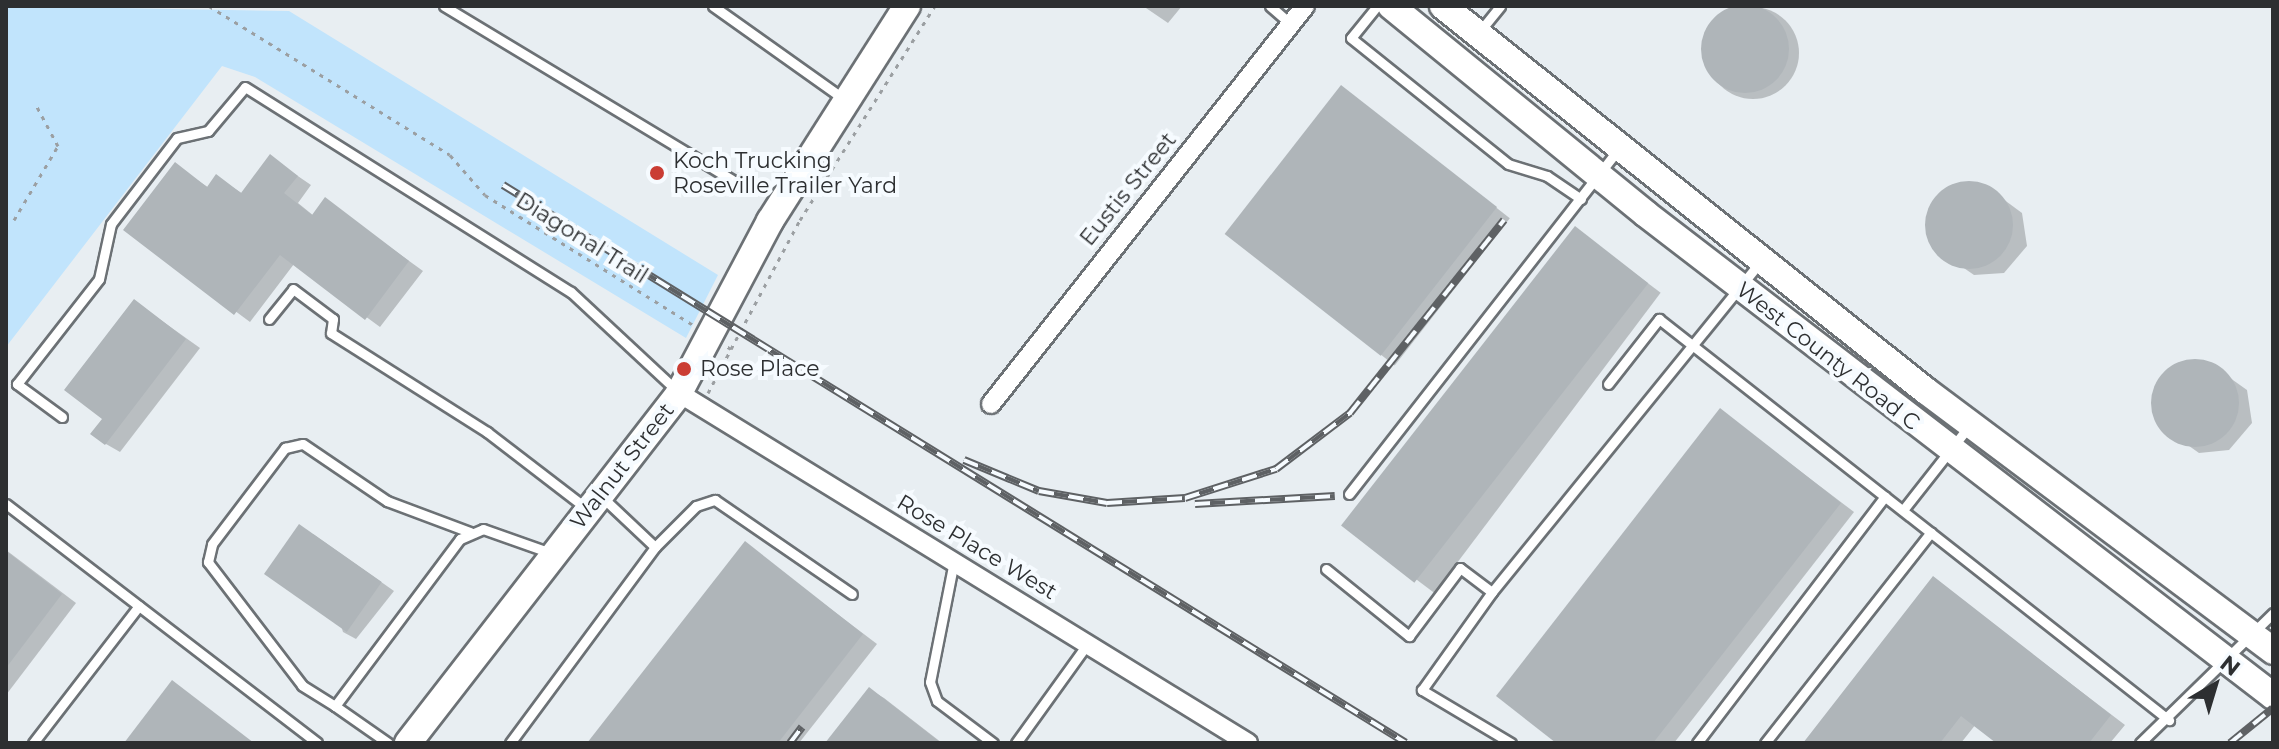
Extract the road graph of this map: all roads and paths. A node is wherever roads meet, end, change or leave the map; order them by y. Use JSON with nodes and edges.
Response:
{"nodes":[{"id":1,"x":209,"y":6,"type":"edge"},
{"id":2,"x":444,"y":6,"type":"edge"},
{"id":3,"x":713,"y":6,"type":"edge"},
{"id":4,"x":907,"y":6,"type":"edge"},
{"id":5,"x":935,"y":6,"type":"edge"},
{"id":6,"x":1270,"y":6,"type":"edge"},
{"id":7,"x":1305,"y":6,"type":"edge"},
{"id":8,"x":1377,"y":6,"type":"edge"},
{"id":9,"x":1391,"y":6,"type":"edge"},
{"id":10,"x":1443,"y":6,"type":"edge"},
{"id":11,"x":1500,"y":6,"type":"edge"},
{"id":12,"x":1291,"y":24,"type":"junction"},
{"id":13,"x":1478,"y":34,"type":"junction"},
{"id":14,"x":847,"y":100,"type":"junction"},
{"id":15,"x":36,"y":105,"type":"dead end"},
{"id":16,"x":1620,"y":148,"type":"junction"},
{"id":17,"x":1599,"y":175,"type":"junction"},
{"id":18,"x":732,"y":180,"type":"dead end"},
{"id":19,"x":1581,"y":199,"type":"junction"},
{"id":20,"x":14,"y":220,"type":"dead end"},
{"id":21,"x":1761,"y":261,"type":"junction"},
{"id":22,"x":1740,"y":287,"type":"junction"},
{"id":23,"x":269,"y":319,"type":"dead end"},
{"id":24,"x":709,"y":335,"type":"junction"},
{"id":25,"x":1693,"y":345,"type":"junction"},
{"id":26,"x":731,"y":349,"type":"dead end"},
{"id":27,"x":1608,"y":384,"type":"dead end"},
{"id":28,"x":679,"y":393,"type":"junction"},
{"id":29,"x":991,"y":404,"type":"dead end"},
{"id":30,"x":62,"y":417,"type":"dead end"},
{"id":31,"x":1970,"y":425,"type":"junction"},
{"id":32,"x":1950,"y":451,"type":"junction"},
{"id":33,"x":1349,"y":494,"type":"dead end"},
{"id":34,"x":1885,"y":496,"type":"junction"},
{"id":35,"x":594,"y":502,"type":"junction"},
{"id":36,"x":6,"y":504,"type":"edge"},
{"id":37,"x":1903,"y":510,"type":"junction"},
{"id":38,"x":470,"y":532,"type":"junction"},
{"id":39,"x":1931,"y":532,"type":"junction"},
{"id":40,"x":655,"y":547,"type":"junction"},
{"id":41,"x":555,"y":554,"type":"junction"},
{"id":42,"x":954,"y":561,"type":"junction"},
{"id":43,"x":1326,"y":569,"type":"dead end"},
{"id":44,"x":1492,"y":592,"type":"junction"},
{"id":45,"x":852,"y":594,"type":"dead end"},
{"id":46,"x":139,"y":606,"type":"junction"},
{"id":47,"x":2273,"y":613,"type":"edge"},
{"id":48,"x":2249,"y":632,"type":"junction"},
{"id":49,"x":1088,"y":643,"type":"junction"},
{"id":50,"x":2273,"y":651,"type":"edge"},
{"id":51,"x":2224,"y":657,"type":"junction"},
{"id":52,"x":2273,"y":696,"type":"edge"},
{"id":53,"x":335,"y":706,"type":"junction"},
{"id":54,"x":2169,"y":720,"type":"junction"},
{"id":55,"x":33,"y":743,"type":"edge"},
{"id":56,"x":317,"y":743,"type":"edge"},
{"id":57,"x":388,"y":743,"type":"edge"},
{"id":58,"x":408,"y":743,"type":"edge"},
{"id":59,"x":510,"y":743,"type":"edge"},
{"id":60,"x":993,"y":743,"type":"edge"},
{"id":61,"x":1016,"y":743,"type":"edge"},
{"id":62,"x":1248,"y":743,"type":"edge"},
{"id":63,"x":1511,"y":743,"type":"edge"},
{"id":64,"x":1697,"y":743,"type":"edge"},
{"id":65,"x":1765,"y":743,"type":"edge"},
{"id":66,"x":2140,"y":743,"type":"edge"}],
"edges":[{"from":1,"to":24,"type":"path","name":"Diagonal Trail"},
{"from":2,"to":18,"type":"lane"},
{"from":3,"to":14,"type":"lane"},
{"from":4,"to":14,"type":"main road","name":"Walnut Street"},
{"from":5,"to":26,"type":"path"},
{"from":6,"to":12,"type":"lane"},
{"from":7,"to":12,"type":"street","name":"Eustis Street"},
{"from":8,"to":19,"type":"lane"},
{"from":9,"to":17,"type":"main road","name":"West County Road C"},
{"from":10,"to":13,"type":"main road","name":"West County Road C"},
{"from":11,"to":13,"type":"lane"},
{"from":12,"to":29,"type":"street","name":"Eustis Street"},
{"from":13,"to":16,"type":"main road","name":"West County Road C"},
{"from":14,"to":24,"type":"main road","name":"Walnut Street"},
{"from":15,"to":20,"type":"path"},
{"from":16,"to":17,"type":"lane"},
{"from":16,"to":21,"type":"main road","name":"West County Road C"},
{"from":17,"to":19,"type":"lane"},
{"from":17,"to":22,"type":"main road","name":"West County Road C"},
{"from":19,"to":33,"type":"lane"},
{"from":21,"to":22,"type":"lane"},
{"from":21,"to":31,"type":"main road","name":"West County Road C"},
{"from":22,"to":25,"type":"lane"},
{"from":22,"to":32,"type":"main road","name":"West County Road C"},
{"from":23,"to":35,"type":"lane"},
{"from":24,"to":28,"type":"main road","name":"Walnut Street"},
{"from":25,"to":27,"type":"lane"},
{"from":25,"to":34,"type":"lane"},
{"from":25,"to":44,"type":"lane"},
{"from":28,"to":30,"type":"lane"},
{"from":28,"to":35,"type":"main road","name":"Walnut Street"},
{"from":28,"to":42,"type":"street","name":"Rose Place West"},
{"from":31,"to":32,"type":"lane"},
{"from":31,"to":48,"type":"main road","name":"West County Road C"},
{"from":32,"to":37,"type":"lane"},
{"from":32,"to":51,"type":"main road","name":"West County Road C"},
{"from":34,"to":37,"type":"lane"},
{"from":34,"to":64,"type":"lane"},
{"from":35,"to":40,"type":"lane"},
{"from":35,"to":41,"type":"main road","name":"Walnut Street"},
{"from":36,"to":46,"type":"lane"},
{"from":37,"to":39,"type":"lane"},
{"from":38,"to":41,"type":"lane"},
{"from":38,"to":53,"type":"lane"},
{"from":38,"to":53,"type":"lane"},
{"from":39,"to":54,"type":"lane"},
{"from":39,"to":65,"type":"lane"},
{"from":40,"to":45,"type":"lane"},
{"from":40,"to":59,"type":"lane"},
{"from":41,"to":58,"type":"main road","name":"Walnut Street"},
{"from":42,"to":49,"type":"street","name":"Rose Place West"},
{"from":42,"to":60,"type":"lane"},
{"from":43,"to":44,"type":"lane"},
{"from":44,"to":63,"type":"lane"},
{"from":46,"to":55,"type":"lane"},
{"from":46,"to":56,"type":"lane"},
{"from":47,"to":48,"type":"lane"},
{"from":48,"to":50,"type":"main road","name":"West County Road C"},
{"from":48,"to":51,"type":"lane"},
{"from":49,"to":61,"type":"lane"},
{"from":49,"to":62,"type":"street","name":"Rose Place West"},
{"from":51,"to":52,"type":"main road","name":"West County Road C"},
{"from":51,"to":54,"type":"lane"},
{"from":53,"to":57,"type":"lane"},
{"from":54,"to":66,"type":"lane"}]}
